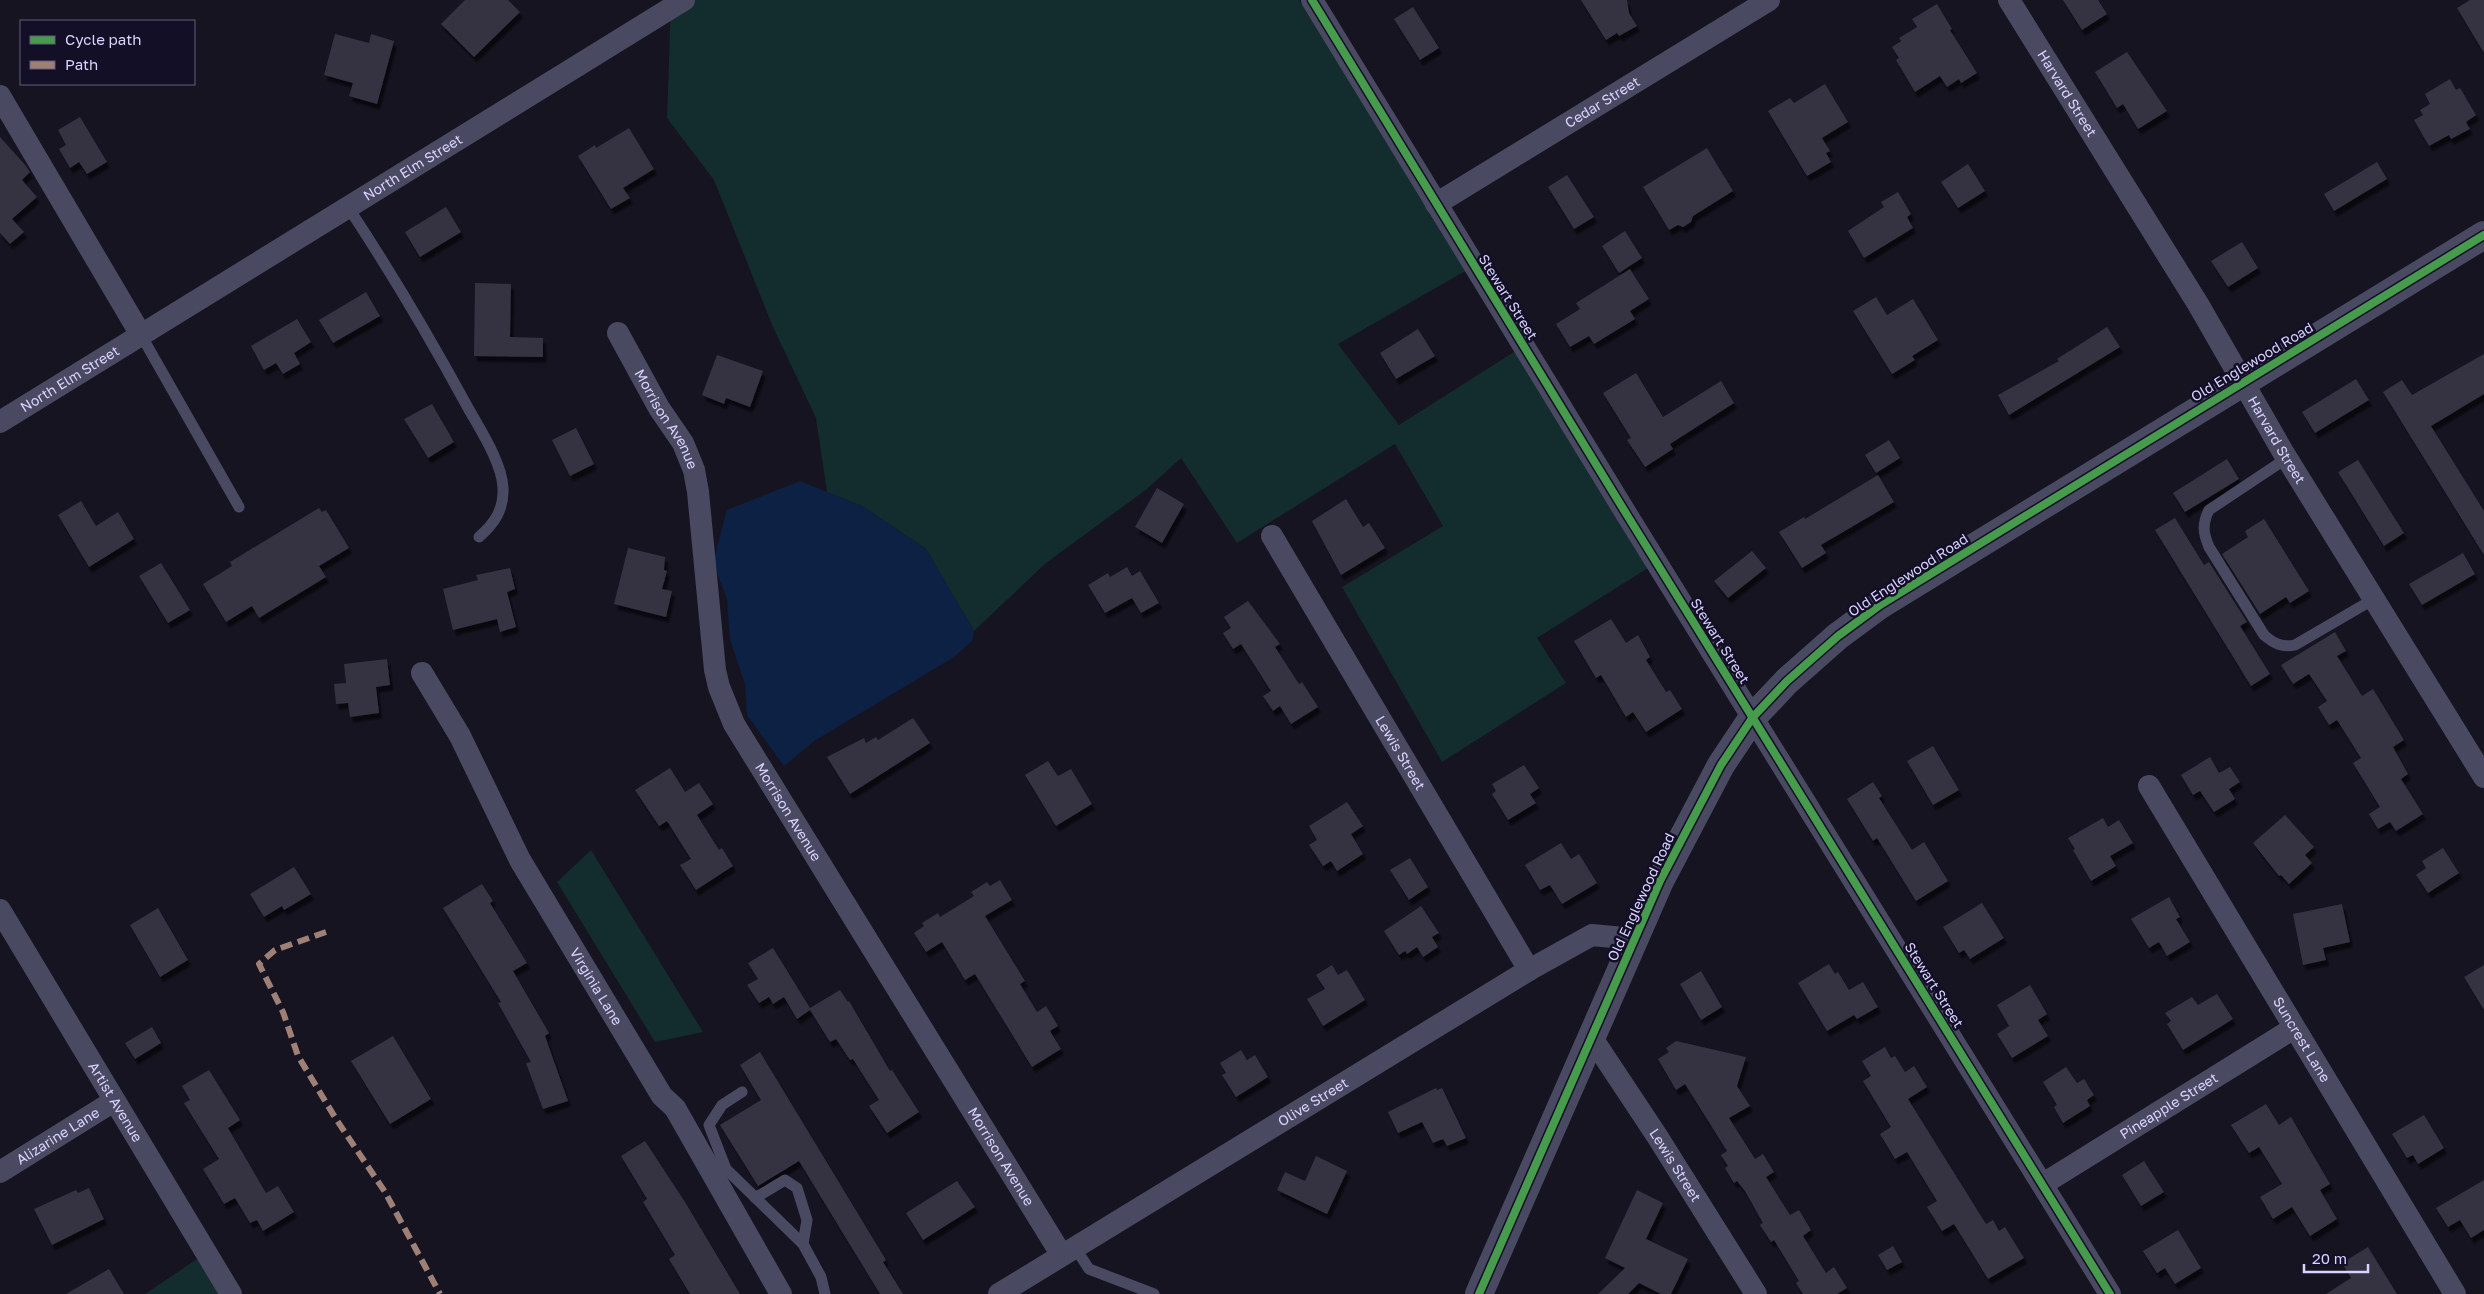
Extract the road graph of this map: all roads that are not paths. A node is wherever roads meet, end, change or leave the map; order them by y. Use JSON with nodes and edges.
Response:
{"nodes":[{"id":1,"x":684,"y":0,"type":"edge"},
{"id":2,"x":1312,"y":0,"type":"edge"},
{"id":3,"x":1769,"y":0,"type":"edge"},
{"id":4,"x":2008,"y":0,"type":"edge"},
{"id":5,"x":0,"y":96,"type":"edge"},
{"id":6,"x":1436,"y":204,"type":"junction"},
{"id":7,"x":348,"y":207,"type":"junction"},
{"id":8,"x":2484,"y":235,"type":"edge"},
{"id":9,"x":618,"y":332,"type":"dead end"},
{"id":10,"x":141,"y":335,"type":"junction"},
{"id":11,"x":2244,"y":382,"type":"junction"},
{"id":12,"x":0,"y":422,"type":"edge"},
{"id":13,"x":2287,"y":458,"type":"junction"},
{"id":14,"x":239,"y":507,"type":"dead end"},
{"id":15,"x":1272,"y":536,"type":"dead end"},
{"id":16,"x":480,"y":537,"type":"dead end"},
{"id":17,"x":2374,"y":599,"type":"junction"},
{"id":18,"x":422,"y":672,"type":"dead end"},
{"id":19,"x":1753,"y":717,"type":"junction"},
{"id":20,"x":2484,"y":777,"type":"edge"},
{"id":21,"x":2149,"y":786,"type":"dead end"},
{"id":22,"x":0,"y":910,"type":"edge"},
{"id":23,"x":1634,"y":938,"type":"junction"},
{"id":24,"x":1529,"y":970,"type":"junction"},
{"id":25,"x":2294,"y":1028,"type":"junction"},
{"id":26,"x":1592,"y":1038,"type":"junction"},
{"id":27,"x":742,"y":1092,"type":"dead end"},
{"id":28,"x":114,"y":1101,"type":"junction"},
{"id":29,"x":0,"y":1172,"type":"edge"},
{"id":30,"x":2043,"y":1184,"type":"junction"},
{"id":31,"x":755,"y":1198,"type":"junction"},
{"id":32,"x":803,"y":1244,"type":"junction"},
{"id":33,"x":1068,"y":1250,"type":"junction"},
{"id":34,"x":231,"y":1294,"type":"edge"},
{"id":35,"x":781,"y":1294,"type":"edge"},
{"id":36,"x":826,"y":1294,"type":"edge"},
{"id":37,"x":999,"y":1294,"type":"edge"},
{"id":38,"x":1154,"y":1294,"type":"edge"},
{"id":39,"x":1479,"y":1294,"type":"edge"},
{"id":40,"x":1756,"y":1294,"type":"edge"},
{"id":41,"x":2110,"y":1294,"type":"edge"},
{"id":42,"x":2454,"y":1294,"type":"edge"}],
"edges":[{"from":1,"to":7,"type":"street","name":"North Elm Street"},
{"from":2,"to":6,"type":"street","name":"Stewart Street"},
{"from":3,"to":6,"type":"street","name":"Cedar Street"},
{"from":4,"to":11,"type":"street","name":"Harvard Street"},
{"from":5,"to":10,"type":"street"},
{"from":6,"to":19,"type":"street","name":"Stewart Street"},
{"from":7,"to":10,"type":"street","name":"North Elm Street"},
{"from":7,"to":16,"type":"lane"},
{"from":8,"to":11,"type":"street","name":"Old Englewood Road"},
{"from":9,"to":33,"type":"street","name":"Morrison Avenue"},
{"from":10,"to":12,"type":"street","name":"North Elm Street"},
{"from":10,"to":14,"type":"lane"},
{"from":11,"to":13,"type":"street","name":"Harvard Street"},
{"from":11,"to":19,"type":"street","name":"Old Englewood Road"},
{"from":13,"to":17,"type":"street","name":"Harvard Street"},
{"from":13,"to":17,"type":"lane"},
{"from":15,"to":24,"type":"street","name":"Lewis Street"},
{"from":17,"to":20,"type":"street","name":"Harvard Street"},
{"from":18,"to":35,"type":"street","name":"Virginia Lane"},
{"from":19,"to":23,"type":"street","name":"Old Englewood Road"},
{"from":19,"to":30,"type":"street","name":"Stewart Street"},
{"from":21,"to":25,"type":"street","name":"Suncrest Lane"},
{"from":22,"to":28,"type":"street","name":"Artist Avenue"},
{"from":23,"to":24,"type":"street","name":"Olive Street"},
{"from":23,"to":26,"type":"street","name":"Old Englewood Road"},
{"from":24,"to":33,"type":"street","name":"Olive Street"},
{"from":25,"to":30,"type":"street","name":"Pineapple Street"},
{"from":25,"to":42,"type":"street","name":"Suncrest Lane"},
{"from":26,"to":39,"type":"street","name":"Old Englewood Road"},
{"from":26,"to":40,"type":"street","name":"Lewis Street"},
{"from":27,"to":31,"type":"lane"},
{"from":28,"to":29,"type":"street","name":"Alizarine Lane"},
{"from":28,"to":34,"type":"street","name":"Artist Avenue"},
{"from":30,"to":41,"type":"street","name":"Stewart Street"},
{"from":31,"to":32,"type":"lane"},
{"from":31,"to":32,"type":"lane"},
{"from":32,"to":36,"type":"lane"},
{"from":33,"to":37,"type":"street","name":"Olive Street"},
{"from":33,"to":38,"type":"lane"}]}
